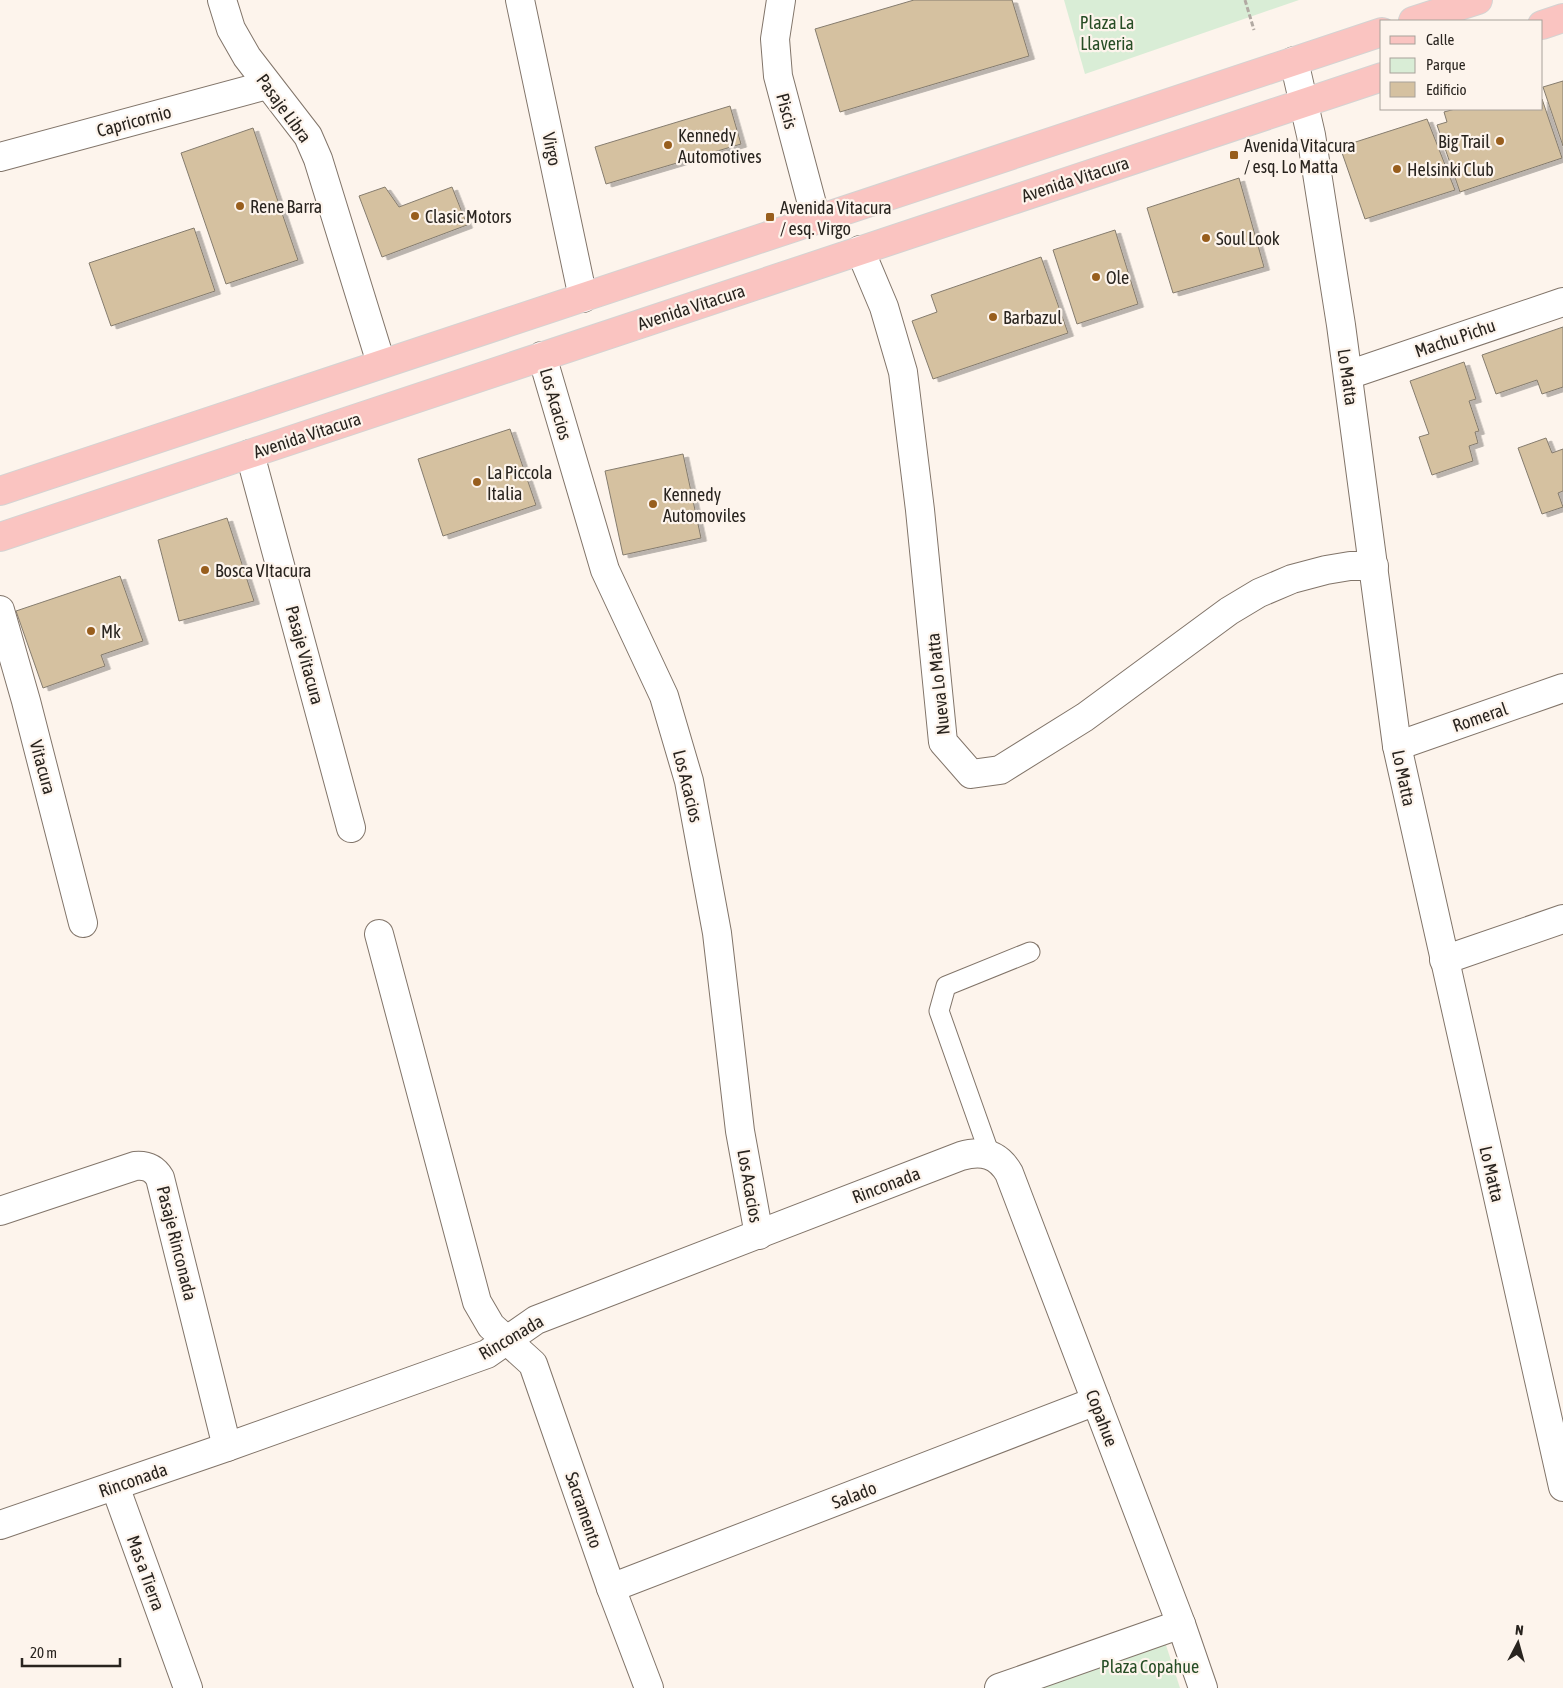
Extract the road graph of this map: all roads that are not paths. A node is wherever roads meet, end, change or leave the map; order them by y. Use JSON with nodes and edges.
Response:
{"nodes":[{"id":1,"x":222,"y":0,"type":"edge"},
{"id":2,"x":520,"y":0,"type":"edge"},
{"id":3,"x":781,"y":0,"type":"edge"},
{"id":4,"x":1478,"y":0,"type":"edge"},
{"id":5,"x":1563,"y":18,"type":"edge"},
{"id":6,"x":1416,"y":20,"type":"edge"},
{"id":7,"x":1543,"y":24,"type":"edge"},
{"id":8,"x":1380,"y":33,"type":"edge"},
{"id":9,"x":1294,"y":61,"type":"junction"},
{"id":10,"x":1380,"y":78,"type":"edge"},
{"id":11,"x":268,"y":85,"type":"junction"},
{"id":12,"x":1304,"y":102,"type":"junction"},
{"id":13,"x":0,"y":157,"type":"edge"},
{"id":14,"x":816,"y":219,"type":"junction"},
{"id":15,"x":860,"y":250,"type":"junction"},
{"id":16,"x":583,"y":298,"type":"junction"},
{"id":17,"x":1563,"y":302,"type":"edge"},
{"id":18,"x":542,"y":356,"type":"junction"},
{"id":19,"x":381,"y":363,"type":"junction"},
{"id":20,"x":1348,"y":375,"type":"junction"},
{"id":21,"x":250,"y":454,"type":"junction"},
{"id":22,"x":0,"y":490,"type":"edge"},
{"id":23,"x":0,"y":537,"type":"edge"},
{"id":24,"x":1374,"y":566,"type":"junction"},
{"id":25,"x":0,"y":610,"type":"edge"},
{"id":26,"x":1563,"y":688,"type":"edge"},
{"id":27,"x":1397,"y":746,"type":"junction"},
{"id":28,"x":351,"y":828,"type":"dead end"},
{"id":29,"x":1563,"y":919,"type":"edge"},
{"id":30,"x":83,"y":923,"type":"dead end"},
{"id":31,"x":379,"y":934,"type":"dead end"},
{"id":32,"x":1030,"y":952,"type":"dead end"},
{"id":33,"x":1444,"y":960,"type":"junction"},
{"id":34,"x":990,"y":1155,"type":"junction"},
{"id":35,"x":0,"y":1211,"type":"edge"},
{"id":36,"x":759,"y":1235,"type":"junction"},
{"id":37,"x":507,"y":1340,"type":"junction"},
{"id":38,"x":1096,"y":1401,"type":"junction"},
{"id":39,"x":227,"y":1447,"type":"junction"},
{"id":40,"x":115,"y":1486,"type":"junction"},
{"id":41,"x":1563,"y":1487,"type":"edge"},
{"id":42,"x":0,"y":1525,"type":"edge"},
{"id":43,"x":612,"y":1588,"type":"junction"},
{"id":44,"x":1181,"y":1624,"type":"junction"},
{"id":45,"x":188,"y":1688,"type":"edge"},
{"id":46,"x":649,"y":1688,"type":"edge"},
{"id":47,"x":999,"y":1688,"type":"edge"},
{"id":48,"x":1202,"y":1688,"type":"edge"}],
"edges":[{"from":1,"to":11,"type":"street","name":"Pasaje Libra"},
{"from":2,"to":16,"type":"street","name":"Virgo"},
{"from":3,"to":14,"type":"street","name":"Piscis"},
{"from":4,"to":6,"type":"main road"},
{"from":5,"to":7,"type":"main road"},
{"from":8,"to":9,"type":"main road"},
{"from":9,"to":12,"type":"street","name":"Lo Matta"},
{"from":9,"to":14,"type":"main road"},
{"from":10,"to":12,"type":"main road","name":"Avenida Vitacura"},
{"from":11,"to":13,"type":"street","name":"Capricornio"},
{"from":11,"to":19,"type":"street","name":"Pasaje Libra"},
{"from":12,"to":15,"type":"main road","name":"Avenida Vitacura"},
{"from":12,"to":20,"type":"street","name":"Lo Matta"},
{"from":14,"to":16,"type":"main road"},
{"from":15,"to":18,"type":"main road","name":"Avenida Vitacura"},
{"from":15,"to":24,"type":"street","name":"Nueva Lo Matta"},
{"from":16,"to":19,"type":"main road"},
{"from":17,"to":20,"type":"street","name":"Machu Pichu"},
{"from":18,"to":21,"type":"main road","name":"Avenida Vitacura"},
{"from":18,"to":36,"type":"street","name":"Los Acacios"},
{"from":19,"to":22,"type":"main road"},
{"from":20,"to":24,"type":"street","name":"Lo Matta"},
{"from":21,"to":23,"type":"main road","name":"Avenida Vitacura"},
{"from":21,"to":28,"type":"street","name":"Pasaje Vitacura"},
{"from":24,"to":27,"type":"street","name":"Lo Matta"},
{"from":25,"to":30,"type":"street","name":"Vitacura"},
{"from":26,"to":27,"type":"street","name":"Romeral"},
{"from":27,"to":33,"type":"street","name":"Lo Matta"},
{"from":29,"to":33,"type":"street"},
{"from":31,"to":37,"type":"street"},
{"from":32,"to":34,"type":"lane"},
{"from":33,"to":41,"type":"street","name":"Lo Matta"},
{"from":34,"to":36,"type":"street","name":"Rinconada"},
{"from":34,"to":38,"type":"street","name":"Copahue"},
{"from":35,"to":39,"type":"street","name":"Pasaje Rinconada"},
{"from":36,"to":37,"type":"street","name":"Rinconada"},
{"from":37,"to":39,"type":"street","name":"Rinconada"},
{"from":37,"to":43,"type":"street","name":"Sacramento"},
{"from":38,"to":43,"type":"street","name":"Salado"},
{"from":38,"to":44,"type":"street","name":"Copahue"},
{"from":39,"to":40,"type":"street","name":"Rinconada"},
{"from":40,"to":42,"type":"street","name":"Rinconada"},
{"from":40,"to":45,"type":"street","name":"Mas a Tierra"},
{"from":43,"to":46,"type":"street","name":"Sacramento"},
{"from":44,"to":47,"type":"street"},
{"from":44,"to":48,"type":"street","name":"Copahue"}]}
